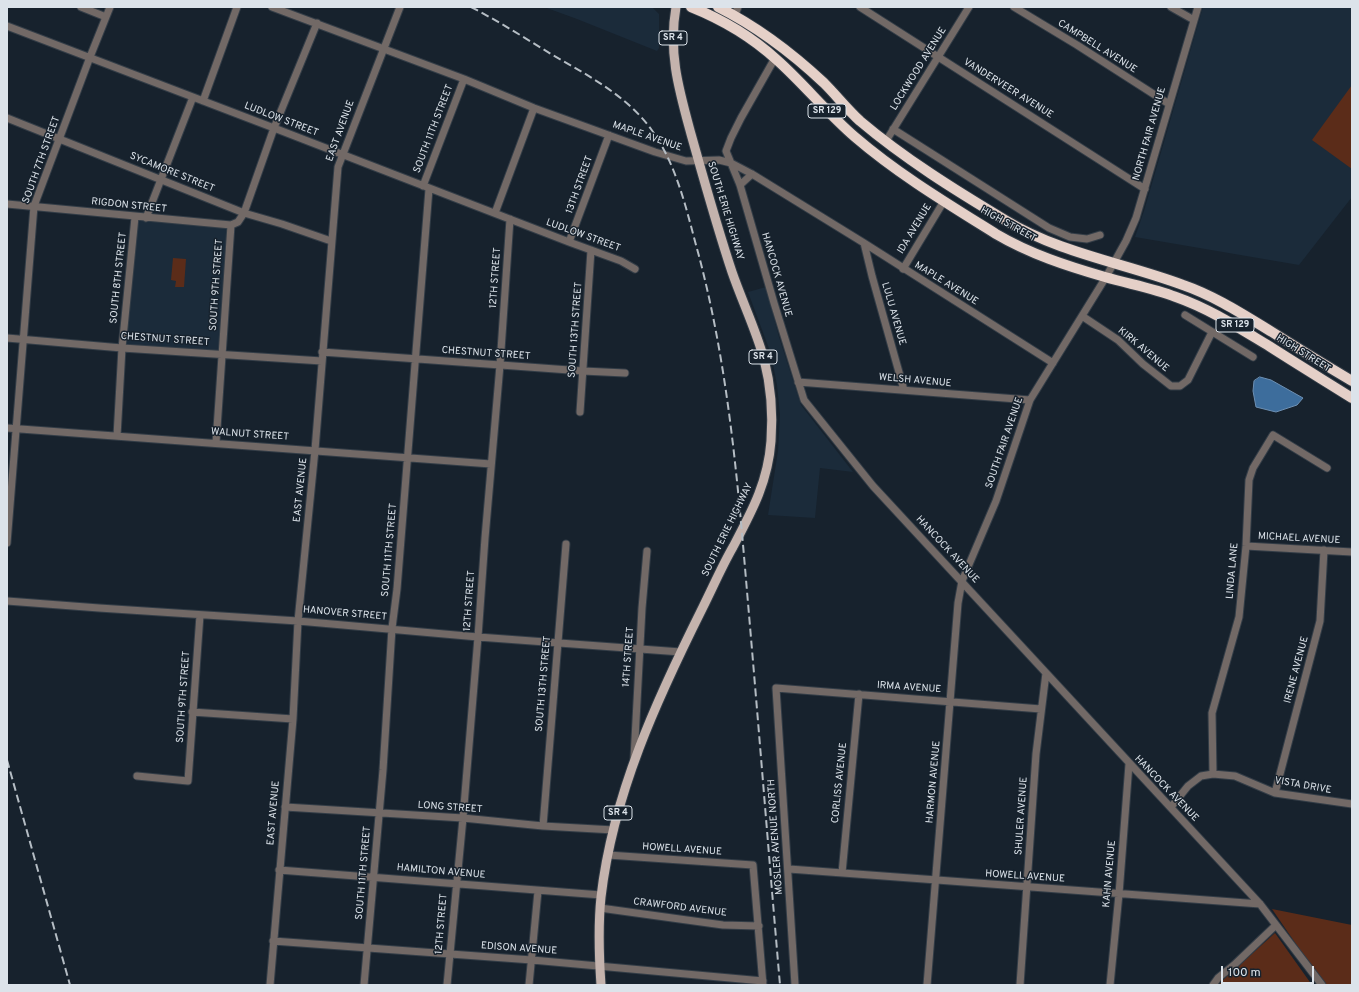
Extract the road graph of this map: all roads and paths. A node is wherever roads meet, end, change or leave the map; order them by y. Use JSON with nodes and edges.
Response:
{"nodes":[{"id":1,"x":81,"y":7,"type":"edge"},
{"id":2,"x":110,"y":7,"type":"edge"},
{"id":3,"x":237,"y":7,"type":"edge"},
{"id":4,"x":272,"y":7,"type":"edge"},
{"id":5,"x":400,"y":7,"type":"edge"},
{"id":6,"x":676,"y":7,"type":"edge"},
{"id":7,"x":691,"y":7,"type":"edge"},
{"id":8,"x":718,"y":7,"type":"edge"},
{"id":9,"x":860,"y":7,"type":"edge"},
{"id":10,"x":969,"y":7,"type":"edge"},
{"id":11,"x":1014,"y":7,"type":"edge"},
{"id":12,"x":1171,"y":7,"type":"edge"},
{"id":13,"x":1198,"y":7,"type":"edge"},
{"id":14,"x":737,"y":11,"type":"edge"},
{"id":15,"x":106,"y":17,"type":"junction"},
{"id":16,"x":1194,"y":20,"type":"junction"},
{"id":17,"x":317,"y":23,"type":"junction"},
{"id":18,"x":7,"y":26,"type":"edge"},
{"id":19,"x":383,"y":49,"type":"junction"},
{"id":20,"x":90,"y":57,"type":"junction"},
{"id":21,"x":938,"y":57,"type":"junction"},
{"id":22,"x":775,"y":58,"type":"junction"},
{"id":23,"x":464,"y":80,"type":"junction"},
{"id":24,"x":193,"y":97,"type":"junction"},
{"id":25,"x":204,"y":101,"type":"junction"},
{"id":26,"x":1169,"y":104,"type":"junction"},
{"id":27,"x":534,"y":108,"type":"junction"},
{"id":28,"x":7,"y":118,"type":"edge"},
{"id":29,"x":274,"y":128,"type":"junction"},
{"id":30,"x":893,"y":129,"type":"junction"},
{"id":31,"x":609,"y":135,"type":"junction"},
{"id":32,"x":60,"y":138,"type":"junction"},
{"id":33,"x":886,"y":141,"type":"junction"},
{"id":34,"x":342,"y":155,"type":"junction"},
{"id":35,"x":699,"y":160,"type":"junction"},
{"id":36,"x":731,"y":162,"type":"junction"},
{"id":37,"x":752,"y":174,"type":"junction"},
{"id":38,"x":162,"y":179,"type":"junction"},
{"id":39,"x":740,"y":184,"type":"junction"},
{"id":40,"x":426,"y":187,"type":"junction"},
{"id":41,"x":1145,"y":189,"type":"junction"},
{"id":42,"x":944,"y":201,"type":"junction"},
{"id":43,"x":7,"y":204,"type":"edge"},
{"id":44,"x":34,"y":206,"type":"junction"},
{"id":45,"x":244,"y":213,"type":"junction"},
{"id":46,"x":495,"y":213,"type":"junction"},
{"id":47,"x":135,"y":217,"type":"junction"},
{"id":48,"x":146,"y":218,"type":"junction"},
{"id":49,"x":510,"y":219,"type":"junction"},
{"id":50,"x":231,"y":225,"type":"junction"},
{"id":51,"x":1100,"y":235,"type":"dead end"},
{"id":52,"x":331,"y":241,"type":"junction"},
{"id":53,"x":569,"y":242,"type":"junction"},
{"id":54,"x":864,"y":243,"type":"junction"},
{"id":55,"x":591,"y":250,"type":"junction"},
{"id":56,"x":1114,"y":263,"type":"junction"},
{"id":57,"x":903,"y":268,"type":"junction"},
{"id":58,"x":635,"y":269,"type":"dead end"},
{"id":59,"x":1106,"y":277,"type":"junction"},
{"id":60,"x":1185,"y":315,"type":"dead end"},
{"id":61,"x":1082,"y":316,"type":"junction"},
{"id":62,"x":1212,"y":332,"type":"junction"},
{"id":63,"x":7,"y":338,"type":"edge"},
{"id":64,"x":23,"y":340,"type":"junction"},
{"id":65,"x":122,"y":348,"type":"junction"},
{"id":66,"x":322,"y":352,"type":"junction"},
{"id":67,"x":222,"y":354,"type":"junction"},
{"id":68,"x":1253,"y":357,"type":"dead end"},
{"id":69,"x":416,"y":359,"type":"junction"},
{"id":70,"x":322,"y":361,"type":"junction"},
{"id":71,"x":1053,"y":363,"type":"junction"},
{"id":72,"x":500,"y":365,"type":"junction"},
{"id":73,"x":583,"y":371,"type":"junction"},
{"id":74,"x":625,"y":373,"type":"dead end"},
{"id":75,"x":1352,"y":381,"type":"edge"},
{"id":76,"x":798,"y":382,"type":"junction"},
{"id":77,"x":904,"y":390,"type":"junction"},
{"id":78,"x":1352,"y":398,"type":"edge"},
{"id":79,"x":1030,"y":400,"type":"junction"},
{"id":80,"x":580,"y":412,"type":"dead end"},
{"id":81,"x":7,"y":428,"type":"edge"},
{"id":82,"x":17,"y":429,"type":"junction"},
{"id":83,"x":117,"y":436,"type":"junction"},
{"id":84,"x":216,"y":443,"type":"junction"},
{"id":85,"x":315,"y":450,"type":"junction"},
{"id":86,"x":407,"y":457,"type":"junction"},
{"id":87,"x":491,"y":464,"type":"junction"},
{"id":88,"x":1327,"y":468,"type":"dead end"},
{"id":89,"x":7,"y":543,"type":"edge"},
{"id":90,"x":566,"y":544,"type":"dead end"},
{"id":91,"x":1246,"y":546,"type":"junction"},
{"id":92,"x":1324,"y":550,"type":"junction"},
{"id":93,"x":647,"y":551,"type":"dead end"},
{"id":94,"x":1352,"y":552,"type":"edge"},
{"id":95,"x":962,"y":581,"type":"junction"},
{"id":96,"x":7,"y":601,"type":"edge"},
{"id":97,"x":200,"y":615,"type":"junction"},
{"id":98,"x":298,"y":621,"type":"junction"},
{"id":99,"x":392,"y":628,"type":"junction"},
{"id":100,"x":478,"y":637,"type":"junction"},
{"id":101,"x":558,"y":642,"type":"junction"},
{"id":102,"x":640,"y":648,"type":"junction"},
{"id":103,"x":680,"y":652,"type":"junction"},
{"id":104,"x":1046,"y":673,"type":"junction"},
{"id":105,"x":776,"y":688,"type":"joint"},
{"id":106,"x":859,"y":694,"type":"junction"},
{"id":107,"x":951,"y":701,"type":"junction"},
{"id":108,"x":1041,"y":708,"type":"junction"},
{"id":109,"x":192,"y":712,"type":"junction"},
{"id":110,"x":292,"y":719,"type":"junction"},
{"id":111,"x":633,"y":764,"type":"junction"},
{"id":112,"x":1129,"y":764,"type":"junction"},
{"id":113,"x":1213,"y":774,"type":"junction"},
{"id":114,"x":137,"y":776,"type":"dead end"},
{"id":115,"x":1275,"y":793,"type":"junction"},
{"id":116,"x":1352,"y":804,"type":"edge"},
{"id":117,"x":285,"y":807,"type":"junction"},
{"id":118,"x":1171,"y":807,"type":"junction"},
{"id":119,"x":379,"y":814,"type":"junction"},
{"id":120,"x":463,"y":818,"type":"junction"},
{"id":121,"x":543,"y":826,"type":"junction"},
{"id":122,"x":614,"y":830,"type":"junction"},
{"id":123,"x":608,"y":855,"type":"junction"},
{"id":124,"x":788,"y":869,"type":"junction"},
{"id":125,"x":279,"y":870,"type":"junction"},
{"id":126,"x":842,"y":873,"type":"junction"},
{"id":127,"x":374,"y":877,"type":"junction"},
{"id":128,"x":936,"y":880,"type":"junction"},
{"id":129,"x":456,"y":883,"type":"junction"},
{"id":130,"x":1027,"y":887,"type":"junction"},
{"id":131,"x":538,"y":891,"type":"junction"},
{"id":132,"x":1119,"y":894,"type":"junction"},
{"id":133,"x":601,"y":896,"type":"junction"},
{"id":134,"x":1260,"y":904,"type":"junction"},
{"id":135,"x":600,"y":908,"type":"junction"},
{"id":136,"x":759,"y":926,"type":"junction"},
{"id":137,"x":1276,"y":926,"type":"junction"},
{"id":138,"x":273,"y":941,"type":"junction"},
{"id":139,"x":368,"y":948,"type":"junction"},
{"id":140,"x":449,"y":954,"type":"junction"},
{"id":141,"x":532,"y":960,"type":"junction"},
{"id":142,"x":600,"y":966,"type":"junction"},
{"id":143,"x":763,"y":983,"type":"edge"},
{"id":144,"x":270,"y":985,"type":"edge"},
{"id":145,"x":364,"y":985,"type":"edge"},
{"id":146,"x":447,"y":985,"type":"edge"},
{"id":147,"x":529,"y":985,"type":"edge"},
{"id":148,"x":601,"y":985,"type":"edge"},
{"id":149,"x":795,"y":985,"type":"edge"},
{"id":150,"x":927,"y":985,"type":"edge"},
{"id":151,"x":1020,"y":985,"type":"edge"},
{"id":152,"x":1110,"y":985,"type":"edge"},
{"id":153,"x":1213,"y":985,"type":"edge"},
{"id":154,"x":1322,"y":985,"type":"edge"}],
"edges":[{"from":1,"to":15,"type":"street"},
{"from":2,"to":15,"type":"street","name":"SOUTH 7TH STREET"},
{"from":3,"to":25,"type":"street"},
{"from":4,"to":17,"type":"street","name":"MAPLE AVENUE"},
{"from":5,"to":19,"type":"street","name":"EAST AVENUE"},
{"from":6,"to":35,"type":"main road","name":"SOUTH ERIE HIGHWAY","number":"SR 4"},
{"from":7,"to":22,"type":"highway","name":"HIGH STREET","number":"SR 129"},
{"from":8,"to":14,"type":"highway","name":"HIGH STREET","number":"SR 129"},
{"from":9,"to":21,"type":"street","name":"VANDERVEER AVENUE"},
{"from":10,"to":21,"type":"street","name":"LOCKWOOD AVENUE"},
{"from":11,"to":26,"type":"street","name":"CAMPBELL AVENUE"},
{"from":12,"to":16,"type":"street"},
{"from":13,"to":16,"type":"street","name":"NORTH FAIR AVENUE"},
{"from":14,"to":33,"type":"highway","name":"HIGH STREET","number":"SR 129"},
{"from":15,"to":20,"type":"street","name":"SOUTH 7TH STREET"},
{"from":16,"to":26,"type":"street","name":"NORTH FAIR AVENUE"},
{"from":17,"to":19,"type":"street","name":"MAPLE AVENUE"},
{"from":17,"to":29,"type":"street"},
{"from":18,"to":20,"type":"street","name":"LUDLOW STREET"},
{"from":19,"to":23,"type":"street","name":"MAPLE AVENUE"},
{"from":19,"to":34,"type":"street","name":"EAST AVENUE"},
{"from":20,"to":24,"type":"street","name":"LUDLOW STREET"},
{"from":20,"to":32,"type":"street","name":"SOUTH 7TH STREET"},
{"from":21,"to":30,"type":"street","name":"LOCKWOOD AVENUE"},
{"from":21,"to":41,"type":"street","name":"VANDERVEER AVENUE"},
{"from":22,"to":36,"type":"street","name":"HANCOCK AVENUE"},
{"from":22,"to":42,"type":"highway","name":"HIGH STREET","number":"SR 129"},
{"from":23,"to":27,"type":"street","name":"MAPLE AVENUE"},
{"from":23,"to":40,"type":"street","name":"SOUTH 11TH STREET"},
{"from":24,"to":25,"type":"street","name":"LUDLOW STREET"},
{"from":24,"to":38,"type":"street"},
{"from":25,"to":29,"type":"street","name":"LUDLOW STREET"},
{"from":26,"to":41,"type":"street","name":"NORTH FAIR AVENUE"},
{"from":27,"to":31,"type":"street","name":"MAPLE AVENUE"},
{"from":27,"to":46,"type":"street"},
{"from":28,"to":32,"type":"street","name":"SYCAMORE STREET"},
{"from":29,"to":34,"type":"street","name":"LUDLOW STREET"},
{"from":29,"to":45,"type":"street"},
{"from":30,"to":33,"type":"street","name":"LOCKWOOD AVENUE"},
{"from":30,"to":51,"type":"street","name":"HIGH STREET"},
{"from":31,"to":35,"type":"street","name":"MAPLE AVENUE"},
{"from":31,"to":53,"type":"street","name":"13TH STREET"},
{"from":32,"to":38,"type":"street","name":"SYCAMORE STREET"},
{"from":32,"to":44,"type":"street","name":"SOUTH 7TH STREET"},
{"from":33,"to":56,"type":"highway","name":"HIGH STREET","number":"SR 129"},
{"from":34,"to":40,"type":"street","name":"LUDLOW STREET"},
{"from":34,"to":52,"type":"street","name":"EAST AVENUE"},
{"from":35,"to":36,"type":"street","name":"MAPLE AVENUE"},
{"from":35,"to":103,"type":"main road","name":"SOUTH ERIE HIGHWAY","number":"SR 4"},
{"from":36,"to":37,"type":"street","name":"MAPLE AVENUE"},
{"from":36,"to":39,"type":"street","name":"HANCOCK AVENUE"},
{"from":37,"to":39,"type":"street"},
{"from":37,"to":54,"type":"street","name":"MAPLE AVENUE"},
{"from":38,"to":45,"type":"street","name":"SYCAMORE STREET"},
{"from":38,"to":48,"type":"street"},
{"from":39,"to":76,"type":"street","name":"HANCOCK AVENUE"},
{"from":40,"to":46,"type":"street","name":"LUDLOW STREET"},
{"from":40,"to":69,"type":"street","name":"SOUTH 11TH STREET"},
{"from":41,"to":56,"type":"street","name":"NORTH FAIR AVENUE"},
{"from":42,"to":57,"type":"street","name":"IDA AVENUE"},
{"from":42,"to":59,"type":"highway","name":"HIGH STREET","number":"SR 129"},
{"from":43,"to":44,"type":"street","name":"RIGDON STREET"},
{"from":44,"to":47,"type":"street","name":"RIGDON STREET"},
{"from":44,"to":64,"type":"street","name":"SOUTH 7TH STREET"},
{"from":45,"to":50,"type":"street"},
{"from":45,"to":52,"type":"street","name":"SYCAMORE STREET"},
{"from":46,"to":49,"type":"street","name":"LUDLOW STREET"},
{"from":47,"to":48,"type":"street","name":"RIGDON STREET"},
{"from":47,"to":65,"type":"street","name":"SOUTH 8TH STREET"},
{"from":48,"to":50,"type":"street","name":"RIGDON STREET"},
{"from":49,"to":53,"type":"street","name":"LUDLOW STREET"},
{"from":49,"to":72,"type":"street","name":"12TH STREET"},
{"from":50,"to":67,"type":"street","name":"SOUTH 9TH STREET"},
{"from":52,"to":66,"type":"street","name":"EAST AVENUE"},
{"from":53,"to":55,"type":"street","name":"LUDLOW STREET"},
{"from":54,"to":57,"type":"street","name":"MAPLE AVENUE"},
{"from":54,"to":77,"type":"street","name":"LULU AVENUE"},
{"from":55,"to":58,"type":"street","name":"LUDLOW STREET"},
{"from":55,"to":73,"type":"street","name":"SOUTH 13TH STREET"},
{"from":56,"to":59,"type":"street","name":"NORTH FAIR AVENUE"},
{"from":56,"to":75,"type":"highway","name":"HIGH STREET","number":"SR 129"},
{"from":57,"to":71,"type":"street","name":"MAPLE AVENUE"},
{"from":59,"to":61,"type":"street","name":"SOUTH FAIR AVENUE"},
{"from":59,"to":78,"type":"highway","name":"HIGH STREET","number":"SR 129"},
{"from":60,"to":62,"type":"street"},
{"from":61,"to":62,"type":"street","name":"KIRK AVENUE"},
{"from":61,"to":71,"type":"street","name":"SOUTH FAIR AVENUE"},
{"from":62,"to":68,"type":"street"},
{"from":63,"to":64,"type":"street","name":"CHESTNUT STREET"},
{"from":64,"to":65,"type":"street","name":"CHESTNUT STREET"},
{"from":64,"to":82,"type":"street","name":"SOUTH 7TH STREET"},
{"from":65,"to":67,"type":"street","name":"CHESTNUT STREET"},
{"from":65,"to":83,"type":"street","name":"SOUTH 8TH STREET"},
{"from":66,"to":69,"type":"street","name":"CHESTNUT STREET"},
{"from":66,"to":70,"type":"street","name":"EAST AVENUE"},
{"from":67,"to":70,"type":"street","name":"CHESTNUT STREET"},
{"from":67,"to":84,"type":"street","name":"SOUTH 9TH STREET"},
{"from":69,"to":72,"type":"street","name":"CHESTNUT STREET"},
{"from":69,"to":86,"type":"street","name":"SOUTH 11TH STREET"},
{"from":70,"to":85,"type":"street","name":"EAST AVENUE"},
{"from":71,"to":79,"type":"street","name":"SOUTH FAIR AVENUE"},
{"from":72,"to":73,"type":"street","name":"CHESTNUT STREET"},
{"from":72,"to":87,"type":"street","name":"12TH STREET"},
{"from":73,"to":74,"type":"street","name":"CHESTNUT STREET"},
{"from":73,"to":80,"type":"street","name":"SOUTH 13TH STREET"},
{"from":76,"to":77,"type":"street","name":"WELSH AVENUE"},
{"from":76,"to":95,"type":"street","name":"HANCOCK AVENUE"},
{"from":77,"to":79,"type":"street","name":"WELSH AVENUE"},
{"from":79,"to":95,"type":"street","name":"SOUTH FAIR AVENUE"},
{"from":81,"to":82,"type":"street","name":"WALNUT STREET"},
{"from":82,"to":83,"type":"street","name":"WALNUT STREET"},
{"from":82,"to":89,"type":"street","name":"SOUTH 7TH STREET"},
{"from":83,"to":84,"type":"street","name":"WALNUT STREET"},
{"from":84,"to":85,"type":"street","name":"WALNUT STREET"},
{"from":85,"to":86,"type":"street","name":"WALNUT STREET"},
{"from":85,"to":98,"type":"street","name":"EAST AVENUE"},
{"from":86,"to":87,"type":"street","name":"WALNUT STREET"},
{"from":86,"to":99,"type":"street","name":"SOUTH 11TH STREET"},
{"from":87,"to":100,"type":"street","name":"12TH STREET"},
{"from":88,"to":91,"type":"street","name":"LINDA LANE"},
{"from":90,"to":101,"type":"street","name":"SOUTH 13TH STREET"},
{"from":91,"to":92,"type":"street","name":"MICHAEL AVENUE"},
{"from":91,"to":113,"type":"street","name":"LINDA LANE"},
{"from":92,"to":94,"type":"street","name":"MICHAEL AVENUE"},
{"from":92,"to":115,"type":"street","name":"IRENE AVENUE"},
{"from":93,"to":102,"type":"street","name":"14TH STREET"},
{"from":95,"to":104,"type":"street","name":"HANCOCK AVENUE"},
{"from":95,"to":107,"type":"street","name":"HARMON AVENUE"},
{"from":96,"to":97,"type":"street","name":"HANOVER STREET"},
{"from":97,"to":98,"type":"street","name":"HANOVER STREET"},
{"from":97,"to":109,"type":"street","name":"SOUTH 9TH STREET"},
{"from":98,"to":99,"type":"street","name":"HANOVER STREET"},
{"from":98,"to":110,"type":"street","name":"EAST AVENUE"},
{"from":99,"to":100,"type":"street","name":"HANOVER STREET"},
{"from":99,"to":119,"type":"street","name":"SOUTH 11TH STREET"},
{"from":100,"to":101,"type":"street","name":"HANOVER STREET"},
{"from":100,"to":120,"type":"street","name":"12TH STREET"},
{"from":101,"to":102,"type":"street","name":"HANOVER STREET"},
{"from":101,"to":121,"type":"street","name":"SOUTH 13TH STREET"},
{"from":102,"to":103,"type":"street","name":"HANOVER STREET"},
{"from":102,"to":111,"type":"street","name":"14TH STREET"},
{"from":103,"to":111,"type":"main road","name":"SOUTH ERIE HIGHWAY","number":"SR 4"},
{"from":104,"to":108,"type":"street","name":"SHULER AVENUE"},
{"from":104,"to":112,"type":"street","name":"HANCOCK AVENUE"},
{"from":105,"to":106,"type":"street","name":"IRMA AVENUE"},
{"from":105,"to":124,"type":"street","name":"MOSLER AVENUE NORTH"},
{"from":106,"to":107,"type":"street","name":"IRMA AVENUE"},
{"from":106,"to":126,"type":"street","name":"CORLISS AVENUE"},
{"from":107,"to":108,"type":"street","name":"IRMA AVENUE"},
{"from":107,"to":128,"type":"street","name":"HARMON AVENUE"},
{"from":108,"to":130,"type":"street","name":"SHULER AVENUE"},
{"from":109,"to":110,"type":"street"},
{"from":109,"to":114,"type":"street","name":"SOUTH 9TH STREET"},
{"from":110,"to":117,"type":"street","name":"EAST AVENUE"},
{"from":111,"to":122,"type":"main road","name":"SOUTH ERIE HIGHWAY","number":"SR 4"},
{"from":112,"to":118,"type":"street","name":"HANCOCK AVENUE"},
{"from":112,"to":132,"type":"street","name":"KAHN AVENUE"},
{"from":113,"to":115,"type":"street","name":"VISTA DRIVE"},
{"from":113,"to":118,"type":"street","name":"VISTA DRIVE"},
{"from":115,"to":116,"type":"street","name":"VISTA DRIVE"},
{"from":117,"to":119,"type":"street","name":"LONG STREET"},
{"from":117,"to":125,"type":"street","name":"EAST AVENUE"},
{"from":118,"to":134,"type":"street","name":"HANCOCK AVENUE"},
{"from":119,"to":120,"type":"street","name":"LONG STREET"},
{"from":119,"to":127,"type":"street","name":"SOUTH 11TH STREET"},
{"from":120,"to":121,"type":"street","name":"LONG STREET"},
{"from":120,"to":129,"type":"street","name":"12TH STREET"},
{"from":121,"to":122,"type":"street","name":"LONG STREET"},
{"from":122,"to":123,"type":"main road","name":"SOUTH ERIE HIGHWAY","number":"SR 4"},
{"from":123,"to":133,"type":"main road","name":"SOUTH ERIE HIGHWAY","number":"SR 4"},
{"from":123,"to":136,"type":"street","name":"HOWELL AVENUE"},
{"from":124,"to":126,"type":"street","name":"HOWELL AVENUE"},
{"from":124,"to":149,"type":"street","name":"MOSLER AVENUE NORTH"},
{"from":125,"to":127,"type":"street","name":"HAMILTON AVENUE"},
{"from":125,"to":138,"type":"street","name":"EAST AVENUE"},
{"from":126,"to":128,"type":"street","name":"HOWELL AVENUE"},
{"from":127,"to":129,"type":"street","name":"HAMILTON AVENUE"},
{"from":127,"to":139,"type":"street","name":"SOUTH 11TH STREET"},
{"from":128,"to":130,"type":"street","name":"HOWELL AVENUE"},
{"from":128,"to":150,"type":"street","name":"HARMON AVENUE"},
{"from":129,"to":131,"type":"street","name":"HAMILTON AVENUE"},
{"from":129,"to":140,"type":"street","name":"12TH STREET"},
{"from":130,"to":132,"type":"street","name":"HOWELL AVENUE"},
{"from":130,"to":151,"type":"street","name":"SHULER AVENUE"},
{"from":131,"to":133,"type":"street","name":"HAMILTON AVENUE"},
{"from":131,"to":141,"type":"street"},
{"from":132,"to":134,"type":"street","name":"HOWELL AVENUE"},
{"from":132,"to":152,"type":"street","name":"KAHN AVENUE"},
{"from":133,"to":135,"type":"main road","name":"SOUTH ERIE HIGHWAY","number":"SR 4"},
{"from":134,"to":137,"type":"street","name":"HANCOCK AVENUE"},
{"from":135,"to":136,"type":"street","name":"CRAWFORD AVENUE"},
{"from":135,"to":142,"type":"main road","name":"SOUTH ERIE HIGHWAY","number":"SR 4"},
{"from":136,"to":143,"type":"street"},
{"from":137,"to":153,"type":"street"},
{"from":137,"to":154,"type":"street","name":"HANCOCK AVENUE"},
{"from":138,"to":139,"type":"street","name":"EDISON AVENUE"},
{"from":138,"to":144,"type":"street","name":"EAST AVENUE"},
{"from":139,"to":140,"type":"street","name":"EDISON AVENUE"},
{"from":139,"to":145,"type":"street","name":"SOUTH 11TH STREET"},
{"from":140,"to":141,"type":"street","name":"EDISON AVENUE"},
{"from":140,"to":146,"type":"street","name":"12TH STREET"},
{"from":141,"to":142,"type":"street","name":"EDISON AVENUE"},
{"from":141,"to":147,"type":"street"},
{"from":142,"to":143,"type":"street","name":"EDISON AVENUE"},
{"from":142,"to":148,"type":"main road","name":"SOUTH ERIE HIGHWAY","number":"SR 4"}]}
